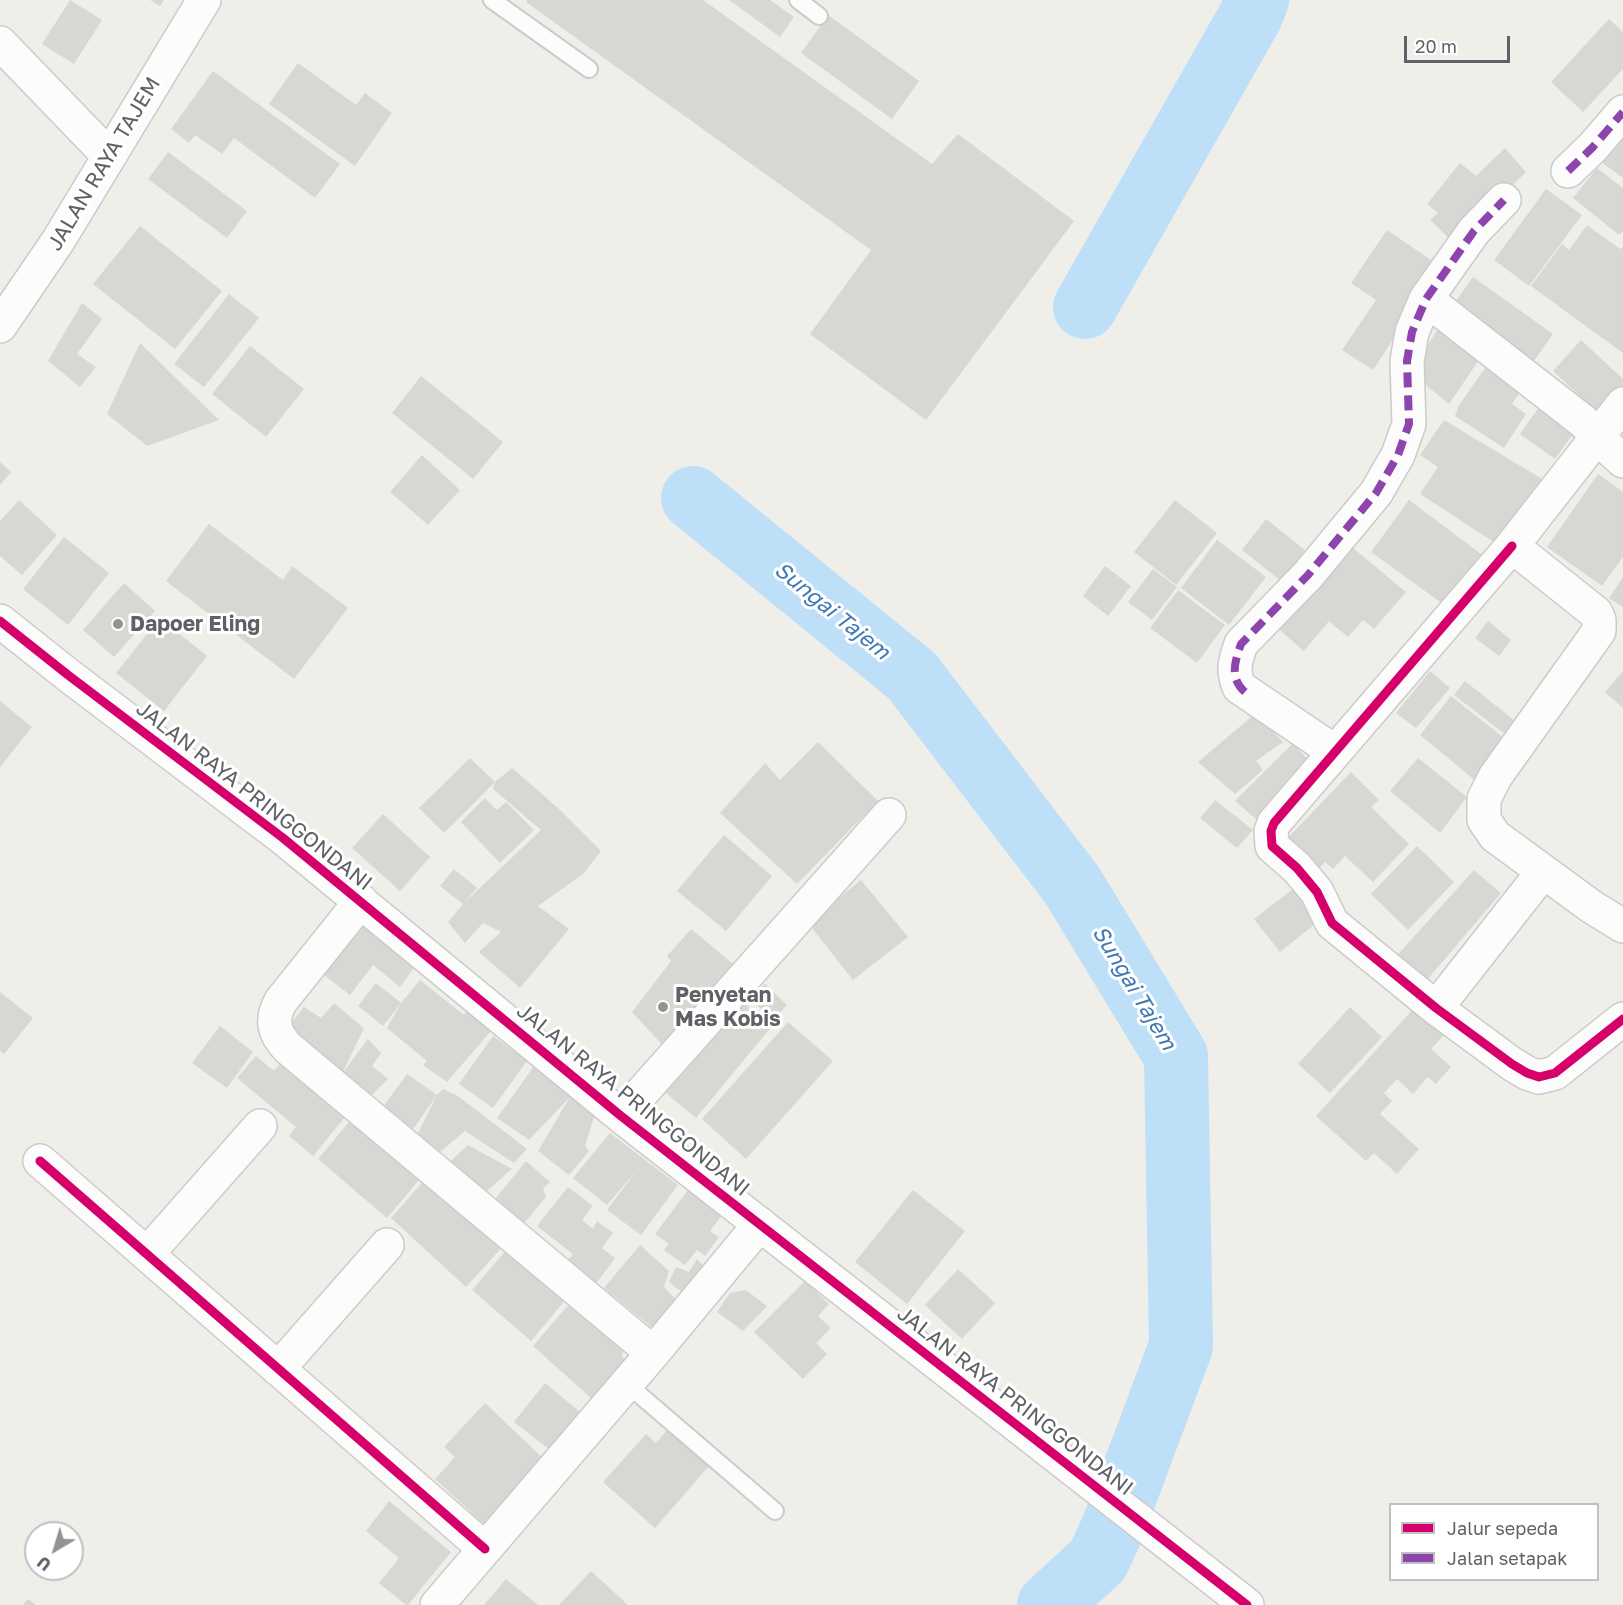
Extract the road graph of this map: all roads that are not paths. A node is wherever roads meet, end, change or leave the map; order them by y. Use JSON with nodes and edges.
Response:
{"nodes":[{"id":1,"x":204,"y":0,"type":"edge"},
{"id":2,"x":492,"y":0,"type":"edge"},
{"id":3,"x":798,"y":0,"type":"edge"},
{"id":4,"x":819,"y":16,"type":"dead end"},
{"id":5,"x":0,"y":43,"type":"edge"},
{"id":6,"x":590,"y":69,"type":"dead end"},
{"id":7,"x":1623,"y":112,"type":"edge"},
{"id":8,"x":109,"y":156,"type":"junction"},
{"id":9,"x":1568,"y":171,"type":"dead end"},
{"id":10,"x":1504,"y":200,"type":"dead end"},
{"id":11,"x":1426,"y":299,"type":"junction"},
{"id":12,"x":0,"y":326,"type":"edge"},
{"id":13,"x":1623,"y":404,"type":"edge"},
{"id":14,"x":1598,"y":438,"type":"junction"},
{"id":15,"x":1623,"y":461,"type":"edge"},
{"id":16,"x":1512,"y":546,"type":"junction"},
{"id":17,"x":0,"y":621,"type":"edge"},
{"id":18,"x":1335,"y":752,"type":"junction"},
{"id":19,"x":888,"y":815,"type":"dead end"},
{"id":20,"x":1543,"y":872,"type":"junction"},
{"id":21,"x":361,"y":901,"type":"junction"},
{"id":22,"x":1623,"y":926,"type":"edge"},
{"id":23,"x":1436,"y":1008,"type":"junction"},
{"id":24,"x":1623,"y":1019,"type":"edge"},
{"id":25,"x":621,"y":1116,"type":"junction"},
{"id":26,"x":260,"y":1126,"type":"dead end"},
{"id":27,"x":40,"y":1161,"type":"dead end"},
{"id":28,"x":760,"y":1224,"type":"junction"},
{"id":29,"x":387,"y":1245,"type":"dead end"},
{"id":30,"x":147,"y":1254,"type":"junction"},
{"id":31,"x":653,"y":1353,"type":"junction"},
{"id":32,"x":278,"y":1369,"type":"junction"},
{"id":33,"x":627,"y":1384,"type":"junction"},
{"id":34,"x":775,"y":1511,"type":"dead end"},
{"id":35,"x":485,"y":1549,"type":"junction"},
{"id":36,"x":437,"y":1605,"type":"edge"},
{"id":37,"x":1246,"y":1605,"type":"edge"}],
"edges":[{"from":1,"to":8,"type":"street","name":"JALAN RAYA TAJEM"},
{"from":2,"to":6,"type":"lane"},
{"from":3,"to":4,"type":"lane"},
{"from":5,"to":8,"type":"street"},
{"from":7,"to":9,"type":"street"},
{"from":8,"to":12,"type":"street","name":"JALAN RAYA TAJEM"},
{"from":10,"to":11,"type":"street"},
{"from":11,"to":14,"type":"street"},
{"from":11,"to":18,"type":"street"},
{"from":13,"to":14,"type":"street"},
{"from":14,"to":15,"type":"street"},
{"from":14,"to":16,"type":"street"},
{"from":16,"to":18,"type":"street"},
{"from":16,"to":20,"type":"street"},
{"from":17,"to":21,"type":"street","name":"JALAN RAYA PRINGGONDANI"},
{"from":18,"to":23,"type":"street"},
{"from":19,"to":25,"type":"street"},
{"from":20,"to":22,"type":"street"},
{"from":20,"to":23,"type":"street"},
{"from":21,"to":25,"type":"street","name":"JALAN RAYA PRINGGONDANI"},
{"from":21,"to":31,"type":"street"},
{"from":23,"to":24,"type":"street"},
{"from":25,"to":28,"type":"street","name":"JALAN RAYA PRINGGONDANI"},
{"from":26,"to":30,"type":"street"},
{"from":27,"to":30,"type":"street"},
{"from":28,"to":31,"type":"street"},
{"from":28,"to":37,"type":"street","name":"JALAN RAYA PRINGGONDANI"},
{"from":29,"to":32,"type":"street"},
{"from":30,"to":32,"type":"street"},
{"from":31,"to":33,"type":"street"},
{"from":32,"to":35,"type":"street"},
{"from":33,"to":34,"type":"lane"},
{"from":33,"to":35,"type":"street"},
{"from":35,"to":36,"type":"street"}]}
